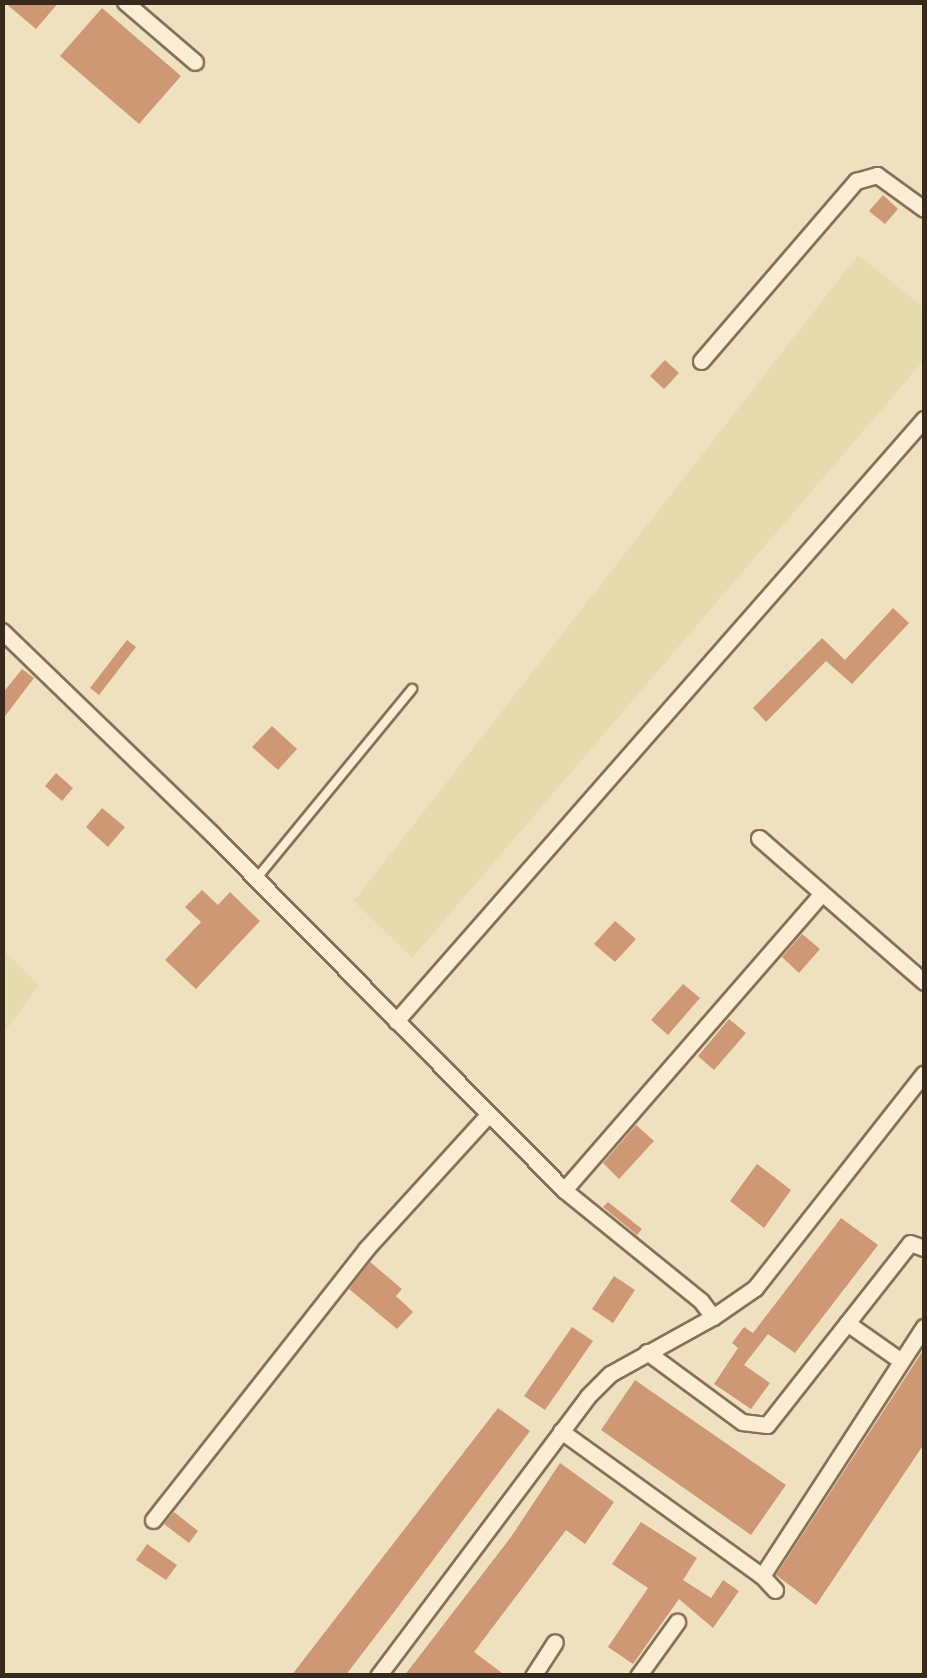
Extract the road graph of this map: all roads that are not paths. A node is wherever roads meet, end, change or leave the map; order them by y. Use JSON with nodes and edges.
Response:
{"nodes":[{"id":1,"x":125,"y":2,"type":"edge"},
{"id":2,"x":195,"y":62,"type":"dead end"},
{"id":3,"x":924,"y":209,"type":"edge"},
{"id":4,"x":702,"y":361,"type":"dead end"},
{"id":5,"x":924,"y":419,"type":"edge"},
{"id":6,"x":2,"y":630,"type":"edge"},
{"id":7,"x":412,"y":689,"type":"dead end"},
{"id":8,"x":759,"y":838,"type":"dead end"},
{"id":9,"x":256,"y":879,"type":"junction"},
{"id":10,"x":820,"y":896,"type":"junction"},
{"id":11,"x":924,"y":982,"type":"edge"},
{"id":12,"x":396,"y":1022,"type":"junction"},
{"id":13,"x":924,"y":1073,"type":"edge"},
{"id":14,"x":488,"y":1115,"type":"junction"},
{"id":15,"x":564,"y":1190,"type":"junction"},
{"id":16,"x":924,"y":1248,"type":"edge"},
{"id":17,"x":713,"y":1317,"type":"junction"},
{"id":18,"x":847,"y":1323,"type":"junction"},
{"id":19,"x":924,"y":1326,"type":"edge"},
{"id":20,"x":647,"y":1352,"type":"junction"},
{"id":21,"x":902,"y":1361,"type":"junction"},
{"id":22,"x":561,"y":1432,"type":"junction"},
{"id":23,"x":153,"y":1520,"type":"dead end"},
{"id":24,"x":762,"y":1576,"type":"junction"},
{"id":25,"x":775,"y":1590,"type":"dead end"},
{"id":26,"x":676,"y":1622,"type":"dead end"},
{"id":27,"x":556,"y":1642,"type":"dead end"},
{"id":28,"x":378,"y":1676,"type":"edge"},
{"id":29,"x":534,"y":1676,"type":"edge"},
{"id":30,"x":638,"y":1676,"type":"edge"}],
"edges":[{"from":1,"to":2,"type":"street"},
{"from":3,"to":4,"type":"street"},
{"from":5,"to":12,"type":"street"},
{"from":6,"to":9,"type":"street"},
{"from":7,"to":9,"type":"lane"},
{"from":8,"to":10,"type":"street"},
{"from":9,"to":12,"type":"street"},
{"from":10,"to":11,"type":"street"},
{"from":10,"to":15,"type":"street"},
{"from":12,"to":14,"type":"street"},
{"from":13,"to":17,"type":"street"},
{"from":14,"to":15,"type":"street"},
{"from":14,"to":23,"type":"street"},
{"from":15,"to":17,"type":"street"},
{"from":16,"to":18,"type":"street"},
{"from":17,"to":20,"type":"street"},
{"from":18,"to":20,"type":"street"},
{"from":18,"to":21,"type":"street"},
{"from":19,"to":21,"type":"street"},
{"from":20,"to":22,"type":"street"},
{"from":21,"to":24,"type":"street"},
{"from":22,"to":24,"type":"street"},
{"from":22,"to":28,"type":"street"},
{"from":24,"to":25,"type":"street"},
{"from":26,"to":30,"type":"street"},
{"from":27,"to":29,"type":"street"}]}
